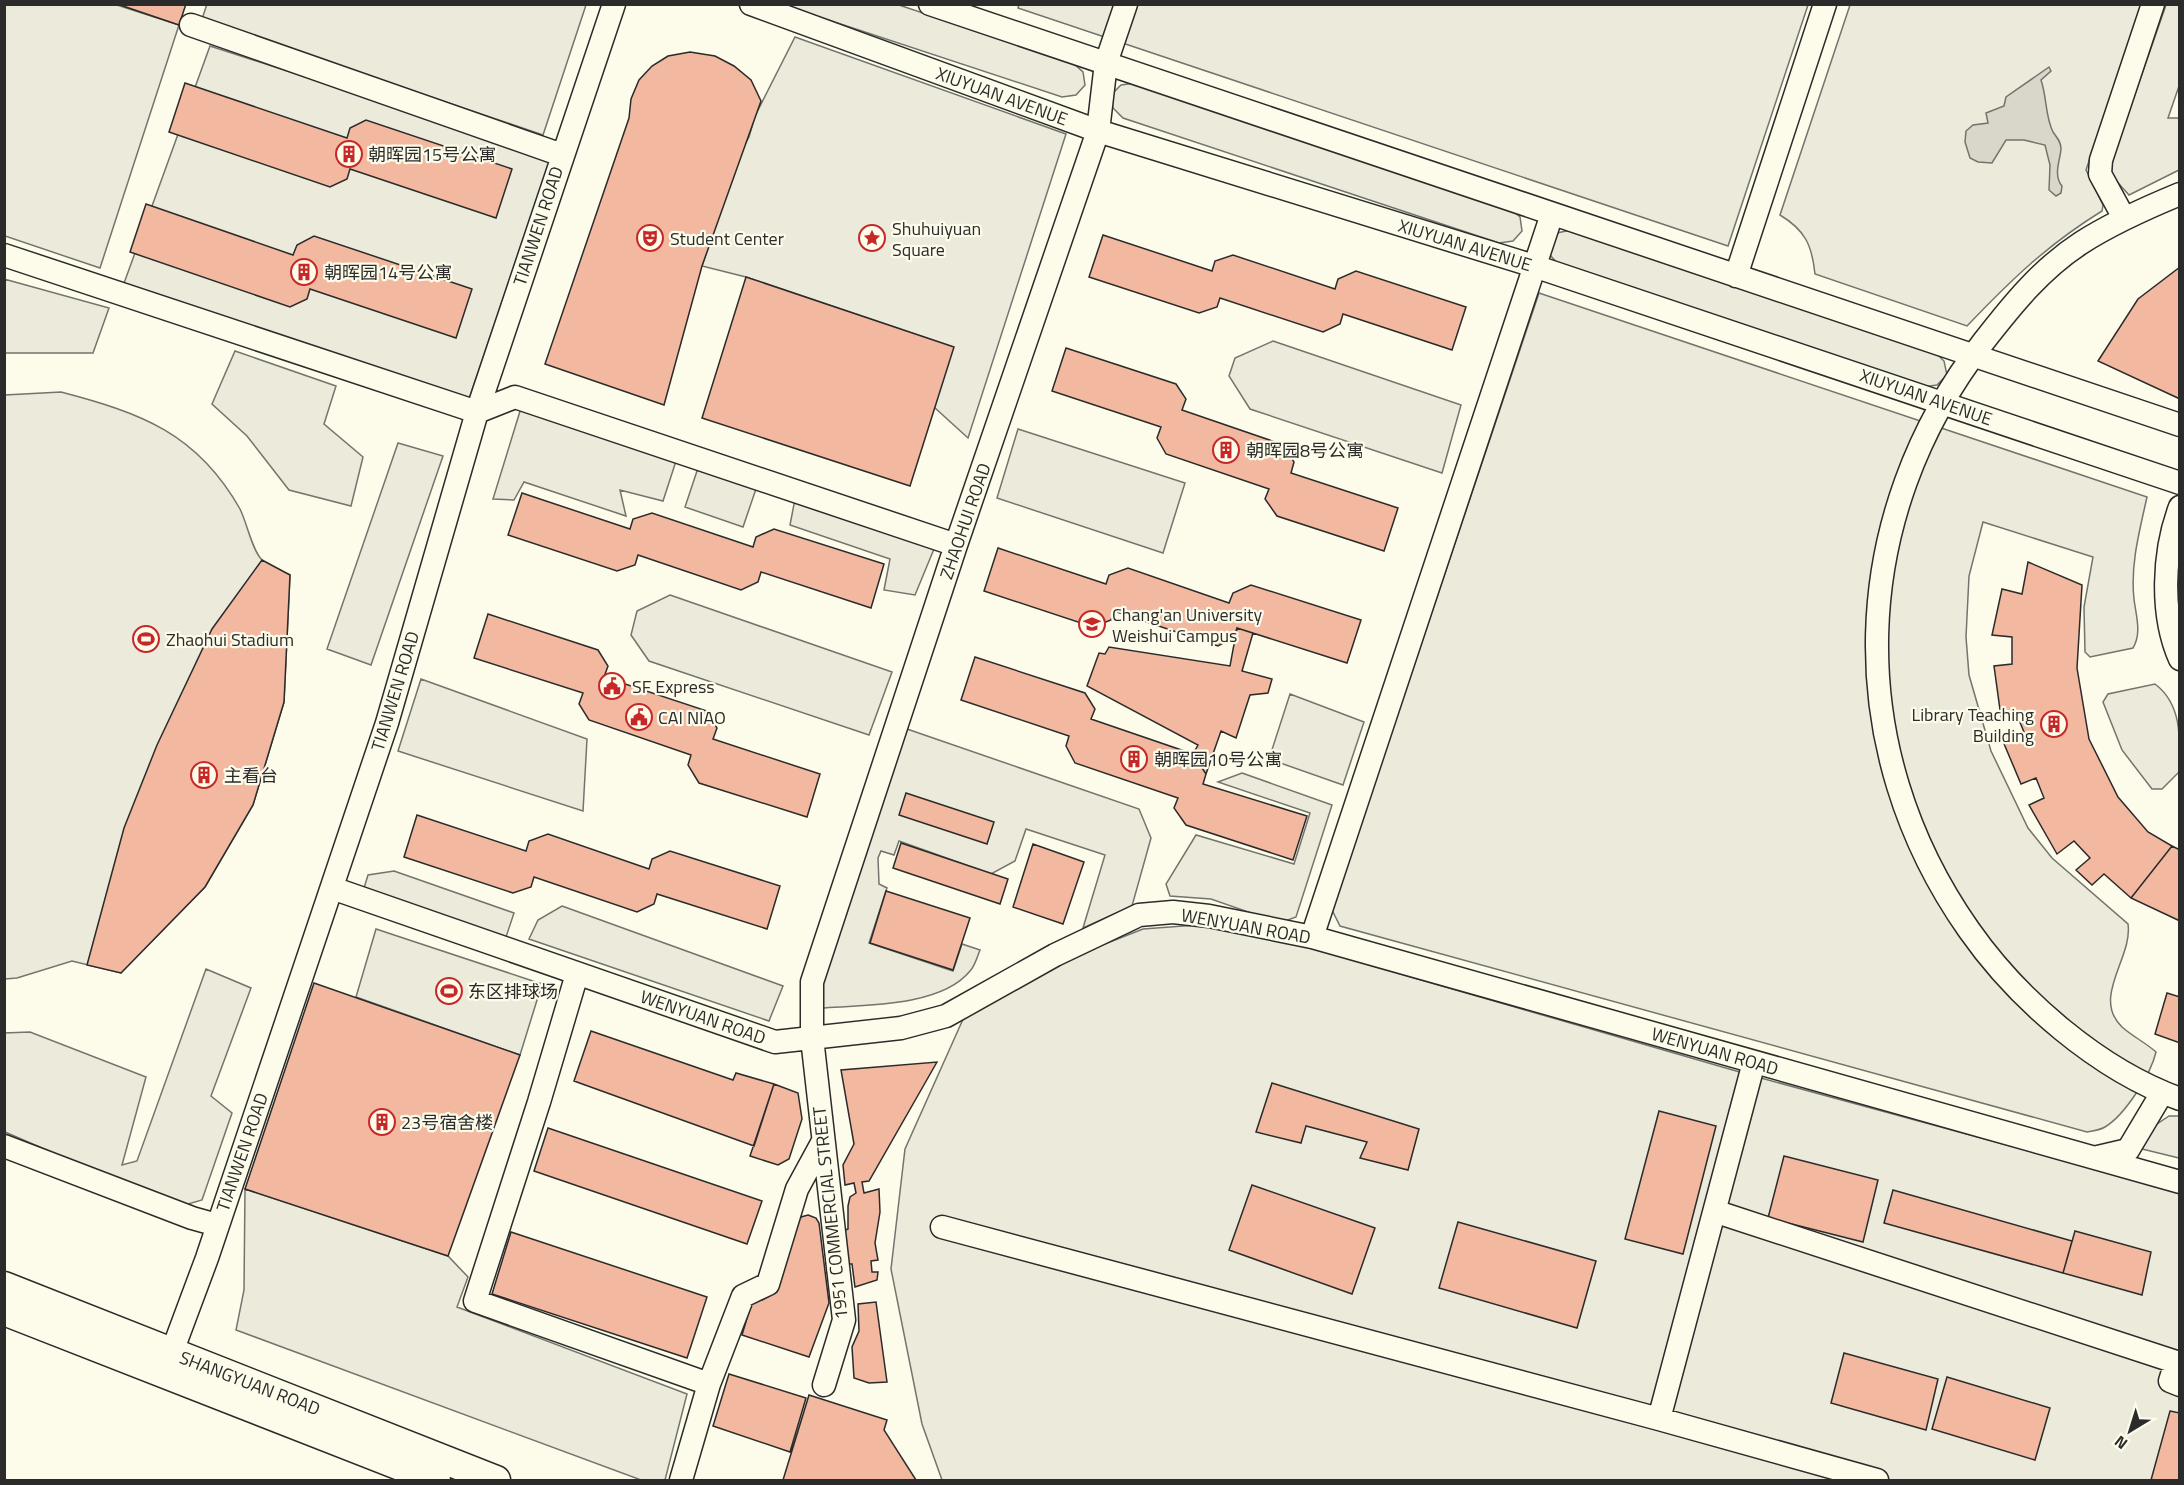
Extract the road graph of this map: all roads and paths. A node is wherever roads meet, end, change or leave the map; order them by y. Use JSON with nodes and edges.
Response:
{"nodes":[{"id":1,"x":614,"y":4,"type":"edge"},
{"id":2,"x":751,"y":4,"type":"edge"},
{"id":3,"x":930,"y":4,"type":"edge"},
{"id":4,"x":1126,"y":4,"type":"edge"},
{"id":5,"x":1826,"y":4,"type":"edge"},
{"id":6,"x":2153,"y":4,"type":"edge"},
{"id":7,"x":190,"y":25,"type":"dead end"},
{"id":8,"x":1106,"y":63,"type":"junction"},
{"id":9,"x":1098,"y":131,"type":"junction"},
{"id":10,"x":562,"y":155,"type":"junction"},
{"id":11,"x":2180,"y":194,"type":"edge"},
{"id":12,"x":1552,"y":214,"type":"junction"},
{"id":13,"x":2124,"y":218,"type":"junction"},
{"id":14,"x":4,"y":255,"type":"edge"},
{"id":15,"x":1534,"y":266,"type":"junction"},
{"id":16,"x":1736,"y":276,"type":"junction"},
{"id":17,"x":1973,"y":355,"type":"junction"},
{"id":18,"x":1941,"y":402,"type":"junction"},
{"id":19,"x":477,"y":412,"type":"junction"},
{"id":20,"x":2180,"y":425,"type":"edge"},
{"id":21,"x":2180,"y":483,"type":"edge"},
{"id":22,"x":2180,"y":507,"type":"edge"},
{"id":23,"x":956,"y":545,"type":"junction"},
{"id":24,"x":2180,"y":659,"type":"edge"},
{"id":25,"x":332,"y":888,"type":"junction"},
{"id":26,"x":1312,"y":937,"type":"junction"},
{"id":27,"x":577,"y":974,"type":"junction"},
{"id":28,"x":812,"y":1038,"type":"junction"},
{"id":29,"x":1754,"y":1062,"type":"junction"},
{"id":30,"x":2171,"y":1096,"type":"edge"},
{"id":31,"x":822,"y":1143,"type":"junction"},
{"id":32,"x":4,"y":1146,"type":"edge"},
{"id":33,"x":2097,"y":1157,"type":"junction"},
{"id":34,"x":2180,"y":1182,"type":"edge"},
{"id":35,"x":1717,"y":1212,"type":"junction"},
{"id":36,"x":217,"y":1225,"type":"junction"},
{"id":37,"x":942,"y":1227,"type":"dead end"},
{"id":38,"x":4,"y":1286,"type":"edge"},
{"id":39,"x":4,"y":1311,"type":"edge"},
{"id":40,"x":168,"y":1363,"type":"junction"},
{"id":41,"x":709,"y":1384,"type":"junction"},
{"id":42,"x":2180,"y":1384,"type":"edge"},
{"id":43,"x":824,"y":1385,"type":"dead end"},
{"id":44,"x":1659,"y":1419,"type":"junction"},
{"id":45,"x":436,"y":1480,"type":"edge"},
{"id":46,"x":496,"y":1480,"type":"edge"},
{"id":47,"x":681,"y":1480,"type":"edge"},
{"id":48,"x":1877,"y":1480,"type":"edge"}],
"edges":[{"from":1,"to":10,"type":"street","name":"TIANWEN ROAD"},
{"from":2,"to":9,"type":"street","name":"XIUYUAN AVENUE"},
{"from":3,"to":8,"type":"street"},
{"from":4,"to":8,"type":"street","name":"ZHAOHUI ROAD"},
{"from":5,"to":16,"type":"street"},
{"from":6,"to":13,"type":"street"},
{"from":7,"to":10,"type":"street"},
{"from":8,"to":9,"type":"street","name":"ZHAOHUI ROAD"},
{"from":8,"to":12,"type":"street"},
{"from":9,"to":15,"type":"street","name":"XIUYUAN AVENUE"},
{"from":9,"to":23,"type":"street","name":"ZHAOHUI ROAD"},
{"from":10,"to":19,"type":"street","name":"TIANWEN ROAD"},
{"from":11,"to":13,"type":"street"},
{"from":12,"to":15,"type":"street"},
{"from":12,"to":16,"type":"street"},
{"from":13,"to":17,"type":"street"},
{"from":14,"to":19,"type":"street"},
{"from":15,"to":18,"type":"street","name":"XIUYUAN AVENUE"},
{"from":15,"to":26,"type":"street"},
{"from":16,"to":17,"type":"street"},
{"from":17,"to":18,"type":"street"},
{"from":17,"to":20,"type":"street"},
{"from":18,"to":21,"type":"street","name":"XIUYUAN AVENUE"},
{"from":18,"to":30,"type":"street"},
{"from":19,"to":23,"type":"street"},
{"from":19,"to":25,"type":"street","name":"TIANWEN ROAD"},
{"from":22,"to":24,"type":"street"},
{"from":23,"to":28,"type":"street","name":"ZHAOHUI ROAD"},
{"from":25,"to":27,"type":"street","name":"WENYUAN ROAD"},
{"from":25,"to":36,"type":"street","name":"TIANWEN ROAD"},
{"from":26,"to":28,"type":"street","name":"WENYUAN ROAD"},
{"from":26,"to":29,"type":"street","name":"WENYUAN ROAD"},
{"from":27,"to":28,"type":"street","name":"WENYUAN ROAD"},
{"from":27,"to":41,"type":"street"},
{"from":28,"to":31,"type":"street","name":"1951 COMMERCIAL STREET"},
{"from":29,"to":33,"type":"street","name":"WENYUAN ROAD"},
{"from":29,"to":35,"type":"street"},
{"from":30,"to":33,"type":"street"},
{"from":31,"to":41,"type":"street"},
{"from":31,"to":43,"type":"street","name":"1951 COMMERCIAL STREET"},
{"from":32,"to":36,"type":"street"},
{"from":33,"to":34,"type":"street","name":"WENYUAN ROAD"},
{"from":35,"to":42,"type":"street"},
{"from":35,"to":44,"type":"street"},
{"from":36,"to":40,"type":"street","name":"TIANWEN ROAD"},
{"from":37,"to":44,"type":"street"},
{"from":38,"to":40,"type":"main road","name":"SHANGYUAN ROAD"},
{"from":39,"to":40,"type":"main road","name":"SHANGYUAN ROAD"},
{"from":40,"to":45,"type":"main road","name":"SHANGYUAN ROAD"},
{"from":40,"to":46,"type":"main road","name":"SHANGYUAN ROAD"},
{"from":41,"to":47,"type":"street"},
{"from":44,"to":48,"type":"street"}]}
